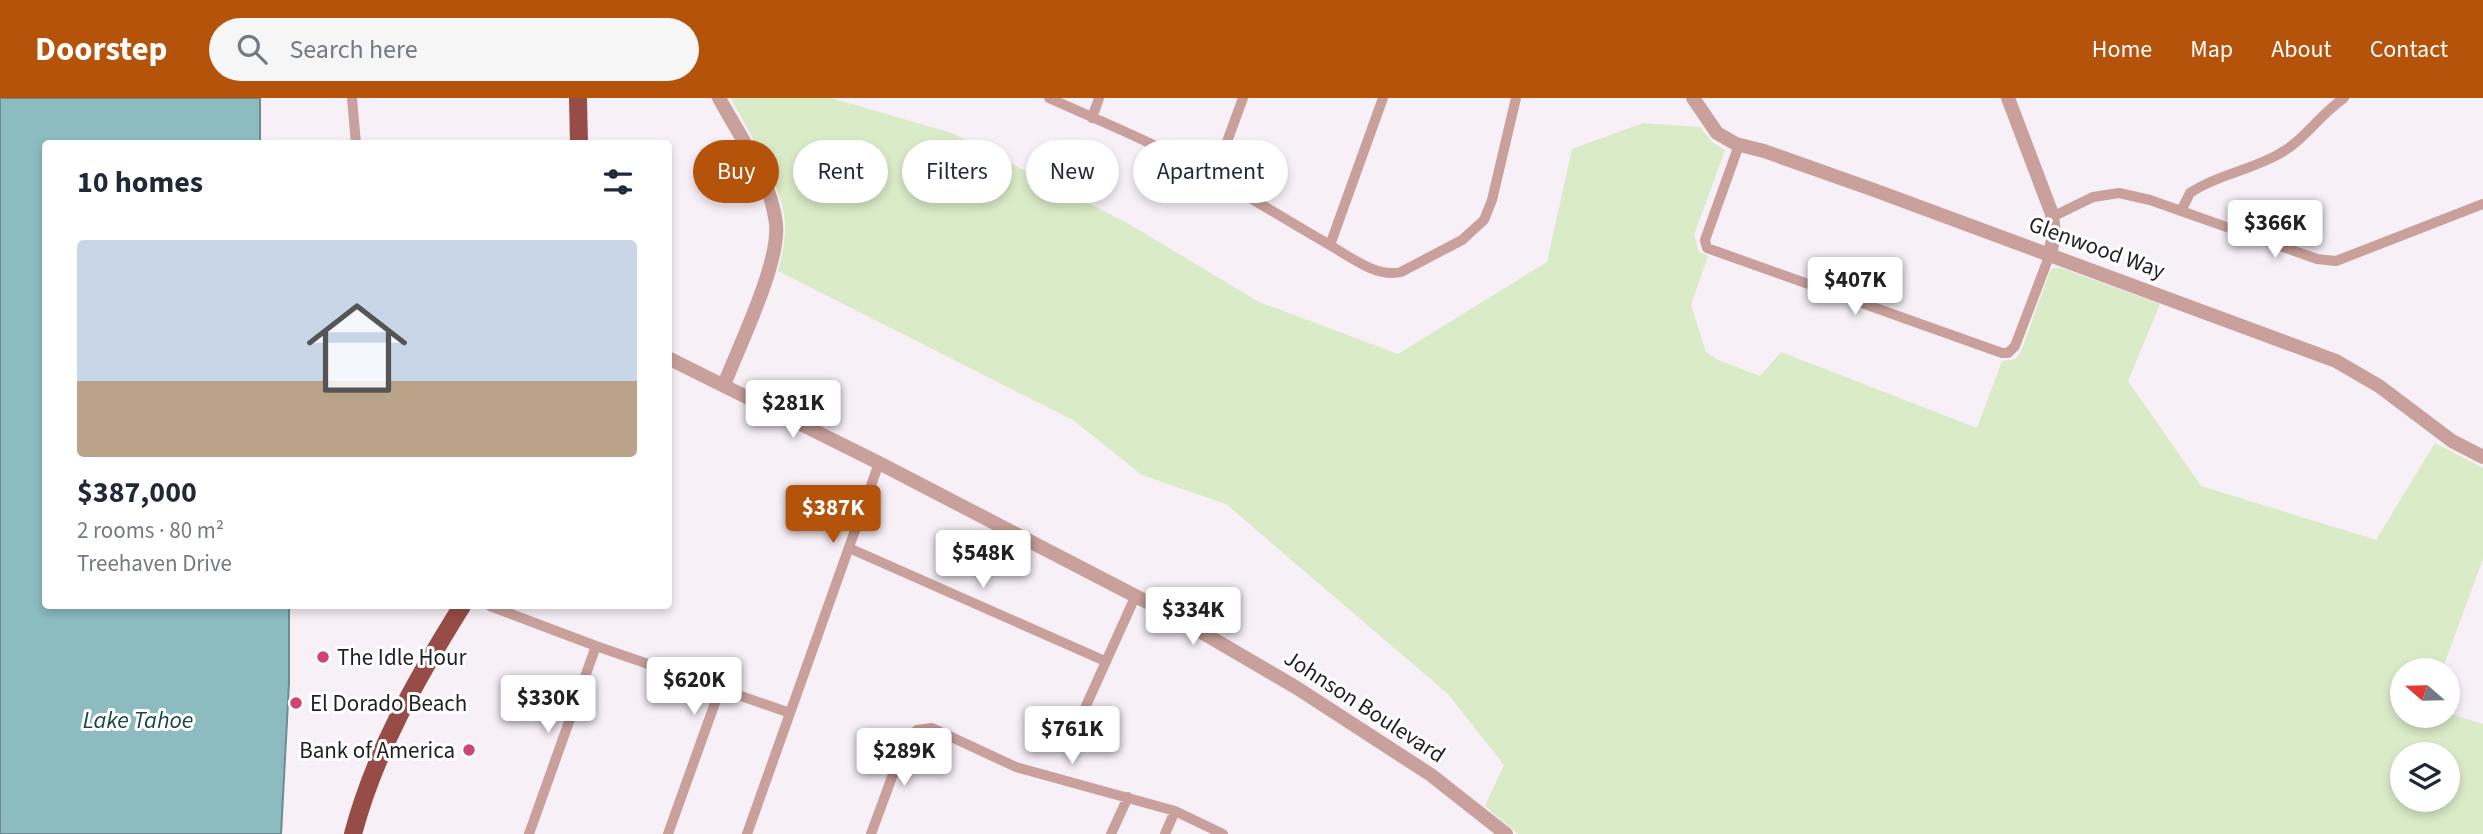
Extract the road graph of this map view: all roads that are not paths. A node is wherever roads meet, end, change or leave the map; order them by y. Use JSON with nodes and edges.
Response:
{"nodes":[{"id":1,"x":352,"y":98,"type":"edge"},
{"id":2,"x":578,"y":98,"type":"edge"},
{"id":3,"x":719,"y":98,"type":"edge"},
{"id":4,"x":1049,"y":98,"type":"edge"},
{"id":5,"x":1099,"y":98,"type":"edge"},
{"id":6,"x":1243,"y":98,"type":"edge"},
{"id":7,"x":1383,"y":98,"type":"edge"},
{"id":8,"x":1516,"y":98,"type":"edge"},
{"id":9,"x":1693,"y":98,"type":"edge"},
{"id":10,"x":2008,"y":98,"type":"edge"},
{"id":11,"x":2344,"y":98,"type":"edge"},
{"id":12,"x":1092,"y":118,"type":"junction"},
{"id":13,"x":356,"y":140,"type":"edge"},
{"id":14,"x":579,"y":140,"type":"edge"},
{"id":15,"x":1141,"y":140,"type":"edge"},
{"id":16,"x":1228,"y":140,"type":"edge"},
{"id":17,"x":1739,"y":145,"type":"junction"},
{"id":18,"x":1258,"y":203,"type":"edge"},
{"id":19,"x":2483,"y":204,"type":"edge"},
{"id":20,"x":2181,"y":211,"type":"junction"},
{"id":21,"x":2052,"y":217,"type":"junction"},
{"id":22,"x":1330,"y":245,"type":"junction"},
{"id":23,"x":2050,"y":254,"type":"junction"},
{"id":24,"x":672,"y":360,"type":"edge"},
{"id":25,"x":723,"y":385,"type":"junction"},
{"id":26,"x":2483,"y":457,"type":"edge"},
{"id":27,"x":879,"y":463,"type":"junction"},
{"id":28,"x":849,"y":548,"type":"junction"},
{"id":29,"x":1136,"y":595,"type":"junction"},
{"id":30,"x":460,"y":609,"type":"edge"},
{"id":31,"x":497,"y":609,"type":"edge"},
{"id":32,"x":596,"y":646,"type":"junction"},
{"id":33,"x":1105,"y":661,"type":"junction"},
{"id":34,"x":720,"y":689,"type":"junction"},
{"id":35,"x":1085,"y":708,"type":"dead end"},
{"id":36,"x":790,"y":713,"type":"junction"},
{"id":37,"x":1128,"y":797,"type":"junction"},
{"id":38,"x":1175,"y":811,"type":"junction"},
{"id":39,"x":875,"y":833,"type":"edge"},
{"id":40,"x":352,"y":834,"type":"edge"},
{"id":41,"x":529,"y":834,"type":"edge"},
{"id":42,"x":668,"y":834,"type":"edge"},
{"id":43,"x":747,"y":834,"type":"edge"},
{"id":44,"x":1111,"y":834,"type":"edge"},
{"id":45,"x":1165,"y":834,"type":"edge"},
{"id":46,"x":1223,"y":834,"type":"edge"},
{"id":47,"x":1506,"y":834,"type":"edge"}],
"edges":[{"from":1,"to":13,"type":"street"},
{"from":2,"to":14,"type":"highway"},
{"from":3,"to":25,"type":"street"},
{"from":4,"to":12,"type":"street"},
{"from":5,"to":12,"type":"street"},
{"from":6,"to":16,"type":"street"},
{"from":7,"to":22,"type":"street"},
{"from":8,"to":22,"type":"street"},
{"from":9,"to":17,"type":"street","name":"Glenwood Way"},
{"from":10,"to":21,"type":"street"},
{"from":11,"to":20,"type":"street"},
{"from":12,"to":15,"type":"street"},
{"from":17,"to":23,"type":"street","name":"Glenwood Way"},
{"from":17,"to":23,"type":"street"},
{"from":18,"to":22,"type":"street"},
{"from":19,"to":20,"type":"street"},
{"from":20,"to":21,"type":"street"},
{"from":21,"to":23,"type":"street"},
{"from":23,"to":26,"type":"street","name":"Glenwood Way"},
{"from":24,"to":25,"type":"street","name":"Johnson Boulevard"},
{"from":25,"to":27,"type":"street","name":"Johnson Boulevard"},
{"from":27,"to":28,"type":"street"},
{"from":27,"to":29,"type":"street","name":"Johnson Boulevard"},
{"from":28,"to":33,"type":"street"},
{"from":28,"to":36,"type":"street"},
{"from":29,"to":33,"type":"street"},
{"from":29,"to":47,"type":"street","name":"Johnson Boulevard"},
{"from":30,"to":40,"type":"highway"},
{"from":31,"to":32,"type":"street"},
{"from":32,"to":34,"type":"street"},
{"from":32,"to":41,"type":"street"},
{"from":33,"to":35,"type":"street"},
{"from":34,"to":36,"type":"street"},
{"from":34,"to":42,"type":"street"},
{"from":36,"to":43,"type":"street"},
{"from":37,"to":38,"type":"street"},
{"from":37,"to":39,"type":"street"},
{"from":37,"to":44,"type":"street"},
{"from":38,"to":45,"type":"street"},
{"from":38,"to":46,"type":"street"}]}
